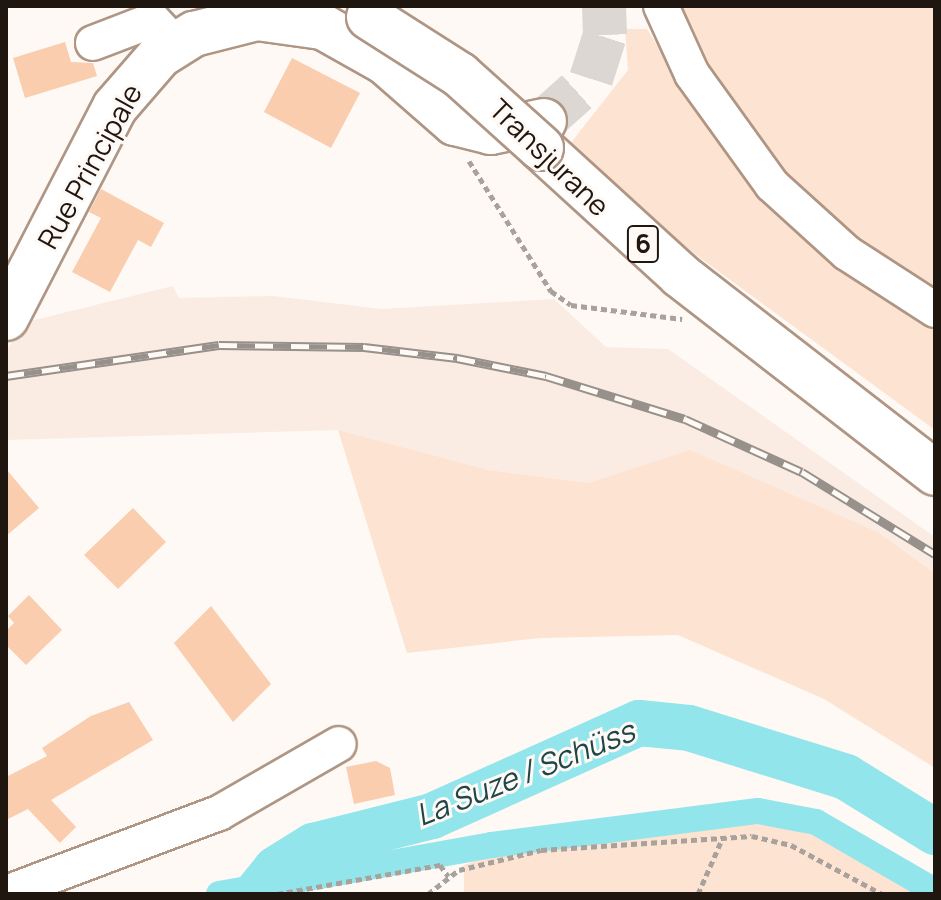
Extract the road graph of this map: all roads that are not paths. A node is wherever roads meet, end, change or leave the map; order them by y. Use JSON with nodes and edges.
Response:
{"nodes":[{"id":1,"x":343,"y":6,"type":"edge"},
{"id":2,"x":661,"y":6,"type":"edge"},
{"id":3,"x":185,"y":39,"type":"junction"},
{"id":4,"x":93,"y":43,"type":"dead end"},
{"id":5,"x":420,"y":90,"type":"junction"},
{"id":6,"x":538,"y":124,"type":"junction"},
{"id":7,"x":935,"y":310,"type":"edge"},
{"id":8,"x":7,"y":313,"type":"edge"},
{"id":9,"x":935,"y":473,"type":"edge"},
{"id":10,"x":339,"y":744,"type":"dead end"},
{"id":11,"x":6,"y":893,"type":"edge"}],
"edges":[{"from":1,"to":6,"type":"main road","name":"Transjurane","number":"6","bridge":true},
{"from":2,"to":7,"type":"street"},
{"from":3,"to":4,"type":"street"},
{"from":3,"to":5,"type":"main road"},
{"from":3,"to":8,"type":"main road","name":"Rue Principale"},
{"from":5,"to":6,"type":"main road"},
{"from":5,"to":6,"type":"main road"},
{"from":6,"to":9,"type":"main road","name":"Transjurane","number":"6"},
{"from":10,"to":11,"type":"street"}]}
